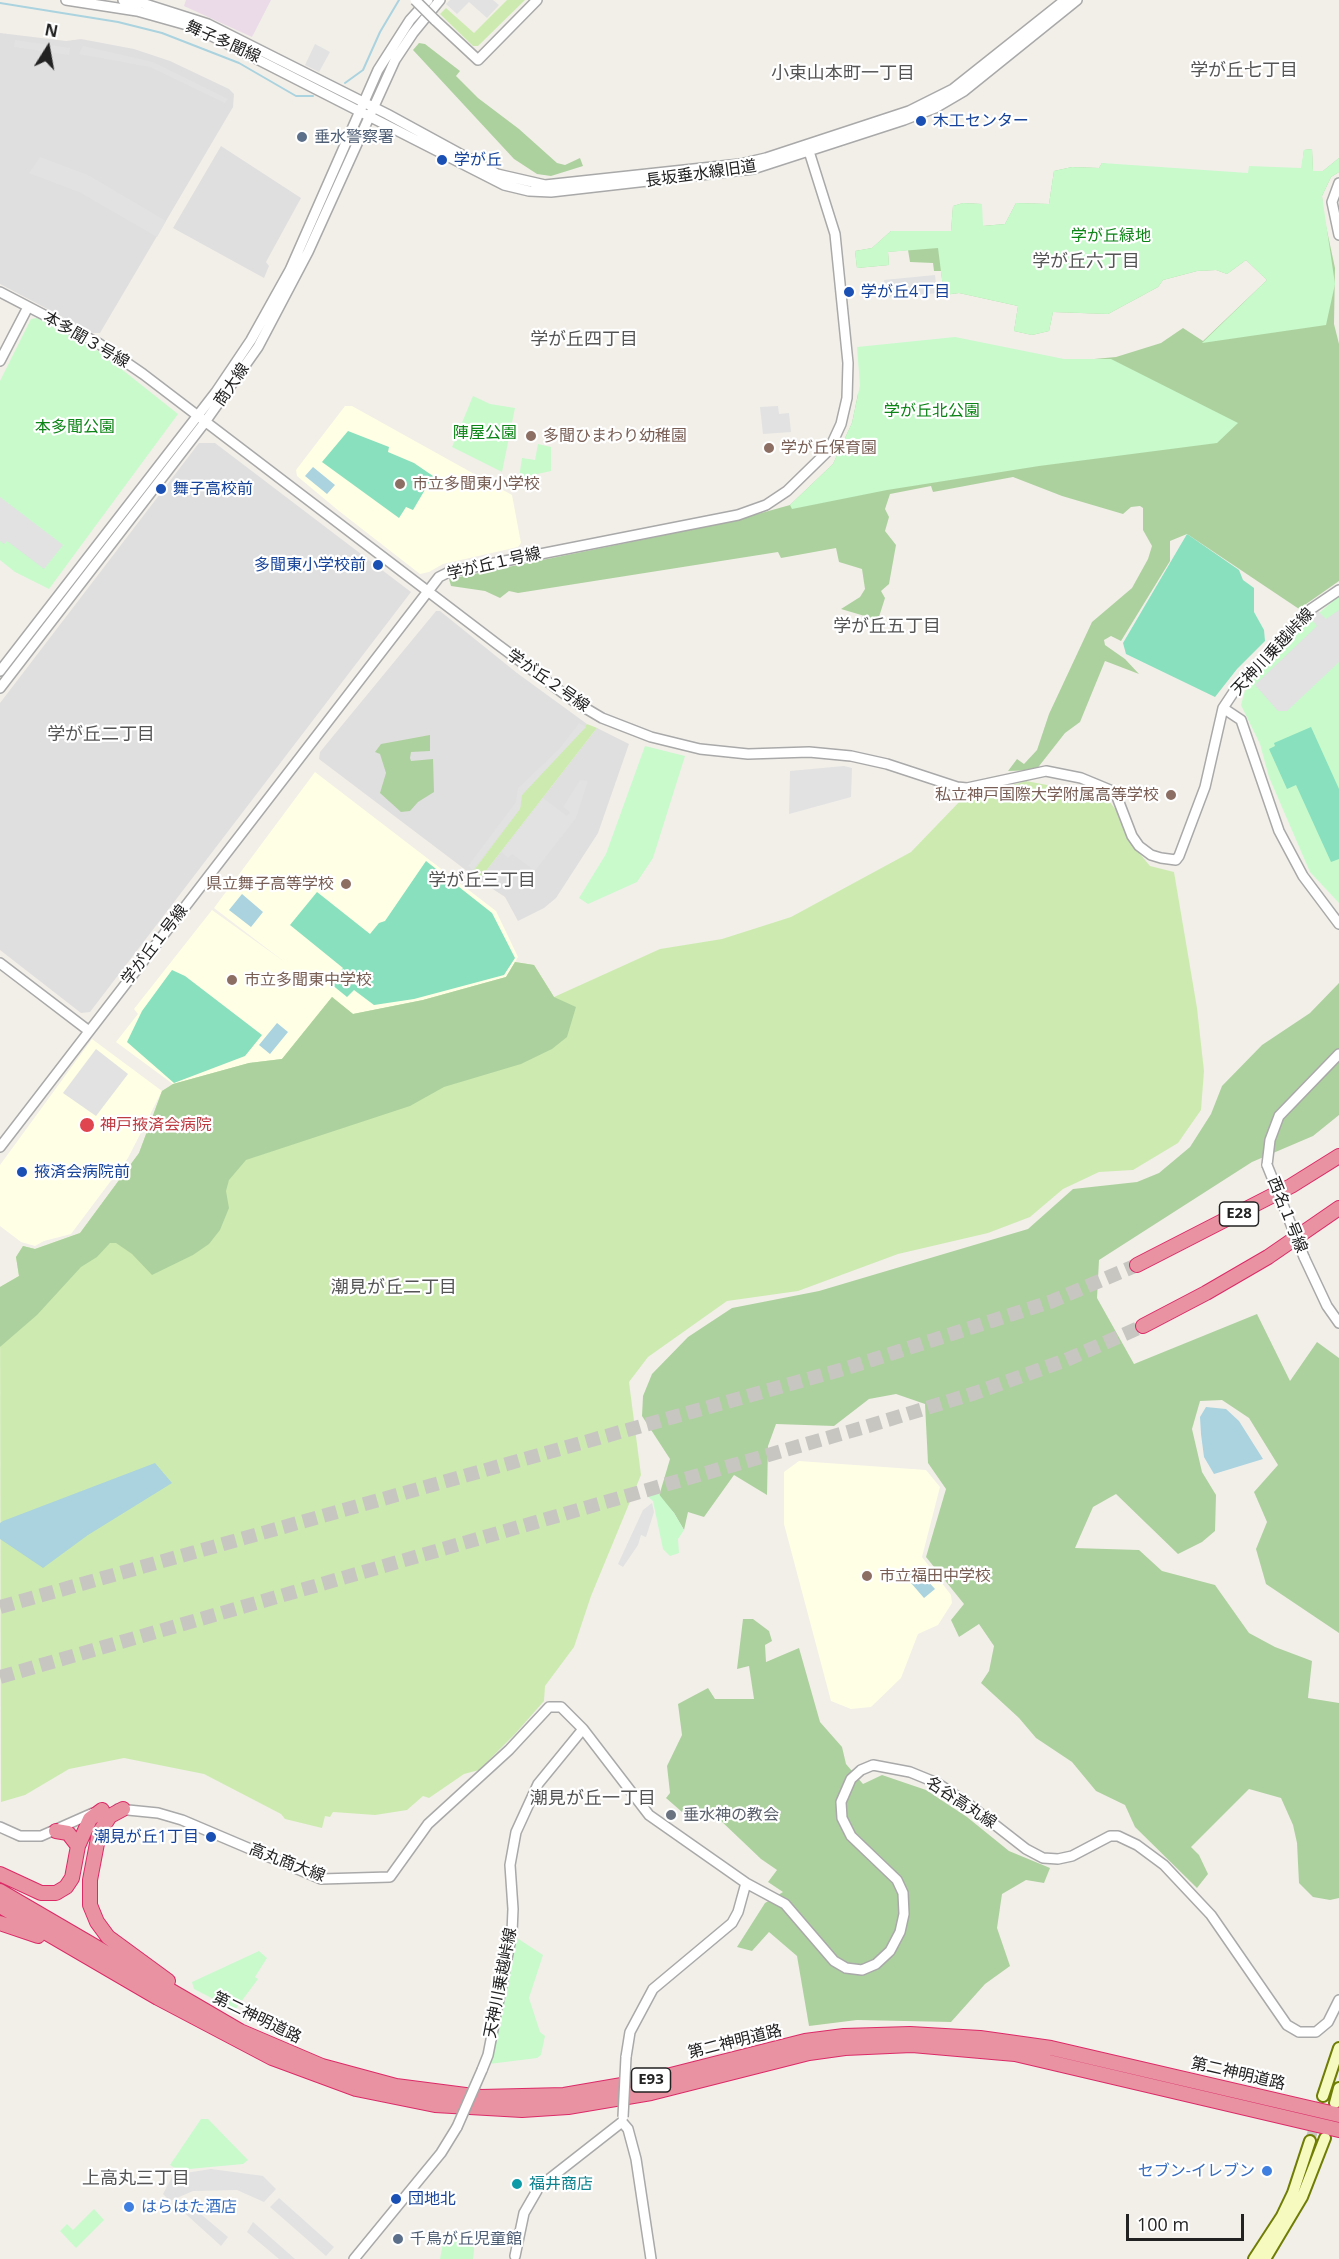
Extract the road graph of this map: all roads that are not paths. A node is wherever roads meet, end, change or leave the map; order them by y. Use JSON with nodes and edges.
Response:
{"nodes":[{"id":1,"x":66,"y":0,"type":"edge"},
{"id":2,"x":123,"y":0,"type":"edge"},
{"id":3,"x":415,"y":0,"type":"edge"},
{"id":4,"x":428,"y":0,"type":"edge"},
{"id":5,"x":440,"y":0,"type":"edge"},
{"id":6,"x":537,"y":0,"type":"edge"},
{"id":7,"x":1065,"y":0,"type":"edge"},
{"id":8,"x":1077,"y":0,"type":"edge"},
{"id":9,"x":362,"y":102,"type":"junction"},
{"id":10,"x":372,"y":107,"type":"junction"},
{"id":11,"x":358,"y":112,"type":"junction"},
{"id":12,"x":368,"y":117,"type":"junction"},
{"id":13,"x":808,"y":149,"type":"junction"},
{"id":14,"x":1339,"y":183,"type":"edge"},
{"id":15,"x":1339,"y":235,"type":"edge"},
{"id":16,"x":0,"y":292,"type":"edge"},
{"id":17,"x":28,"y":307,"type":"junction"},
{"id":18,"x":0,"y":361,"type":"edge"},
{"id":19,"x":201,"y":418,"type":"junction"},
{"id":20,"x":1339,"y":590,"type":"edge"},
{"id":21,"x":427,"y":591,"type":"junction"},
{"id":22,"x":0,"y":671,"type":"edge"},
{"id":23,"x":0,"y":688,"type":"edge"},
{"id":24,"x":1223,"y":708,"type":"junction"},
{"id":25,"x":1176,"y":860,"type":"joint"},
{"id":26,"x":1339,"y":924,"type":"edge"},
{"id":27,"x":0,"y":963,"type":"edge"},
{"id":28,"x":89,"y":1031,"type":"junction"},
{"id":29,"x":1339,"y":1054,"type":"edge"},
{"id":30,"x":0,"y":1147,"type":"edge"},
{"id":31,"x":1339,"y":1156,"type":"edge"},
{"id":32,"x":1339,"y":1208,"type":"edge"},
{"id":33,"x":1339,"y":1217,"type":"edge"},
{"id":34,"x":1137,"y":1265,"type":"tunnel mouth"},
{"id":35,"x":1206,"y":1293,"type":"junction"},
{"id":36,"x":1339,"y":1323,"type":"edge"},
{"id":37,"x":1143,"y":1326,"type":"tunnel mouth"},
{"id":38,"x":584,"y":1729,"type":"junction"},
{"id":39,"x":123,"y":1809,"type":"junction"},
{"id":40,"x":102,"y":1810,"type":"joint"},
{"id":41,"x":82,"y":1822,"type":"junction"},
{"id":42,"x":0,"y":1827,"type":"edge"},
{"id":43,"x":56,"y":1831,"type":"junction"},
{"id":44,"x":98,"y":1840,"type":"junction"},
{"id":45,"x":78,"y":1846,"type":"junction"},
{"id":46,"x":0,"y":1874,"type":"edge"},
{"id":47,"x":746,"y":1883,"type":"junction"},
{"id":48,"x":0,"y":1891,"type":"edge"},
{"id":49,"x":0,"y":1906,"type":"edge"},
{"id":50,"x":0,"y":1923,"type":"edge"},
{"id":51,"x":107,"y":1969,"type":"junction"},
{"id":52,"x":1339,"y":2000,"type":"edge"},
{"id":53,"x":1339,"y":2049,"type":"edge"},
{"id":54,"x":322,"y":2066,"type":"junction"},
{"id":55,"x":1339,"y":2088,"type":"edge"},
{"id":56,"x":1323,"y":2096,"type":"tunnel mouth"},
{"id":57,"x":1337,"y":2109,"type":"edge"},
{"id":58,"x":622,"y":2120,"type":"junction"},
{"id":59,"x":1339,"y":2130,"type":"edge"},
{"id":60,"x":1325,"y":2138,"type":"dead end"},
{"id":61,"x":1310,"y":2141,"type":"tunnel mouth"},
{"id":62,"x":515,"y":2256,"type":"dead end"},
{"id":63,"x":354,"y":2259,"type":"edge"},
{"id":64,"x":651,"y":2259,"type":"edge"},
{"id":65,"x":1254,"y":2259,"type":"edge"},
{"id":66,"x":1265,"y":2259,"type":"edge"}],
"edges":[{"from":1,"to":11,"type":"street","name":"舞子多聞線"},
{"from":2,"to":9,"type":"street","name":"舞子多聞線"},
{"from":3,"to":6,"type":"street","bridge":true},
{"from":4,"to":9,"type":"street","name":"商大線"},
{"from":5,"to":10,"type":"street","name":"商大線"},
{"from":7,"to":13,"type":"street","name":"長坂垂水線旧道"},
{"from":8,"to":13,"type":"street","name":"長坂垂水線旧道"},
{"from":9,"to":10,"type":"street","name":"舞子多聞線"},
{"from":9,"to":11,"type":"street","name":"商大線"},
{"from":10,"to":12,"type":"street","name":"商大線"},
{"from":10,"to":13,"type":"street","name":"長坂垂水線旧道"},
{"from":11,"to":12,"type":"street","name":"舞子多聞線"},
{"from":11,"to":19,"type":"street","name":"商大線"},
{"from":12,"to":13,"type":"street","name":"長坂垂水線旧道"},
{"from":12,"to":19,"type":"street","name":"商大線"},
{"from":13,"to":21,"type":"street","name":"学が丘１号線"},
{"from":14,"to":15,"type":"street"},
{"from":16,"to":17,"type":"street","name":"本多聞３号線"},
{"from":17,"to":18,"type":"street"},
{"from":17,"to":19,"type":"street","name":"本多聞３号線"},
{"from":19,"to":21,"type":"street","name":"学が丘２号線"},
{"from":19,"to":22,"type":"street","name":"商大線"},
{"from":19,"to":23,"type":"street","name":"商大線"},
{"from":20,"to":24,"type":"street","name":"天神川乗越峠線"},
{"from":21,"to":25,"type":"street","name":"学が丘２号線"},
{"from":21,"to":28,"type":"street","name":"学が丘１号線"},
{"from":24,"to":25,"type":"street","name":"天神川乗越峠線"},
{"from":24,"to":26,"type":"street"},
{"from":27,"to":28,"type":"street"},
{"from":28,"to":30,"type":"street","name":"学が丘１号線"},
{"from":29,"to":36,"type":"street","name":"西名１号線","bridge":true},
{"from":31,"to":34,"type":"highway","number":"E28"},
{"from":32,"to":35,"type":"highway"},
{"from":33,"to":35,"type":"highway"},
{"from":35,"to":37,"type":"highway"},
{"from":38,"to":39,"type":"street","name":"高丸商大線"},
{"from":38,"to":47,"type":"street"},
{"from":38,"to":63,"type":"street","name":"天神川乗越峠線","bridge":true},
{"from":39,"to":40,"type":"street","name":"高丸商大線"},
{"from":39,"to":44,"type":"highway"},
{"from":40,"to":41,"type":"highway"},
{"from":41,"to":43,"type":"street"},
{"from":41,"to":44,"type":"highway"},
{"from":41,"to":45,"type":"highway"},
{"from":42,"to":43,"type":"street"},
{"from":43,"to":45,"type":"highway"},
{"from":44,"to":54,"type":"highway"},
{"from":45,"to":46,"type":"highway"},
{"from":47,"to":52,"type":"street","name":"名谷高丸線"},
{"from":47,"to":58,"type":"street","bridge":true},
{"from":48,"to":54,"type":"highway","name":"第二神明道路","number":"E93"},
{"from":49,"to":51,"type":"highway","name":"第二神明道路","number":"E93"},
{"from":50,"to":51,"type":"highway"},
{"from":51,"to":59,"type":"highway","name":"第二神明道路","number":"E93"},
{"from":53,"to":56,"type":"main road"},
{"from":54,"to":57,"type":"highway","name":"第二神明道路","number":"E93"},
{"from":55,"to":57,"type":"main road"},
{"from":58,"to":62,"type":"street"},
{"from":58,"to":64,"type":"street"},
{"from":60,"to":66,"type":"main road"},
{"from":61,"to":65,"type":"main road"}]}
